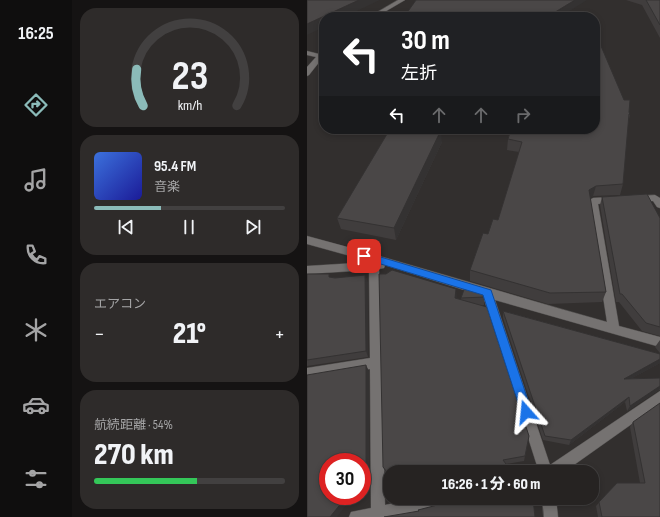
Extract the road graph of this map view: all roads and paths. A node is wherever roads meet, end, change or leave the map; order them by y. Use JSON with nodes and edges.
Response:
{"nodes":[{"id":1,"x":402,"y":0,"type":"edge"},
{"id":2,"x":381,"y":12,"type":"edge"},
{"id":3,"x":307,"y":53,"type":"edge"},
{"id":4,"x":319,"y":54,"type":"edge"},
{"id":5,"x":319,"y":58,"type":"edge"},
{"id":6,"x":307,"y":74,"type":"edge"},
{"id":7,"x":660,"y":205,"type":"edge"},
{"id":8,"x":307,"y":240,"type":"edge"},
{"id":9,"x":392,"y":263,"type":"junction"},
{"id":10,"x":374,"y":266,"type":"junction"},
{"id":11,"x":307,"y":270,"type":"edge"},
{"id":12,"x":487,"y":293,"type":"junction"},
{"id":13,"x":614,"y":328,"type":"junction"},
{"id":14,"x":660,"y":342,"type":"edge"},
{"id":15,"x":375,"y":363,"type":"junction"},
{"id":16,"x":307,"y":374,"type":"edge"},
{"id":17,"x":660,"y":397,"type":"edge"},
{"id":18,"x":544,"y":465,"type":"edge"},
{"id":19,"x":562,"y":465,"type":"edge"},
{"id":20,"x":417,"y":505,"type":"edge"},
{"id":21,"x":550,"y":505,"type":"edge"},
{"id":22,"x":378,"y":514,"type":"junction"},
{"id":23,"x":356,"y":517,"type":"edge"},
{"id":24,"x":551,"y":517,"type":"edge"}],
"edges":[{"from":1,"to":2,"type":"street"},
{"from":3,"to":4,"type":"street"},
{"from":5,"to":6,"type":"street"},
{"from":7,"to":13,"type":"street"},
{"from":8,"to":9,"type":"street"},
{"from":9,"to":10,"type":"street"},
{"from":9,"to":12,"type":"street"},
{"from":10,"to":11,"type":"street"},
{"from":10,"to":15,"type":"street"},
{"from":12,"to":13,"type":"street"},
{"from":12,"to":18,"type":"street"},
{"from":13,"to":14,"type":"street"},
{"from":15,"to":16,"type":"street"},
{"from":15,"to":22,"type":"street"},
{"from":17,"to":19,"type":"street"},
{"from":20,"to":22,"type":"street"},
{"from":21,"to":24,"type":"street"},
{"from":22,"to":23,"type":"street"}]}
